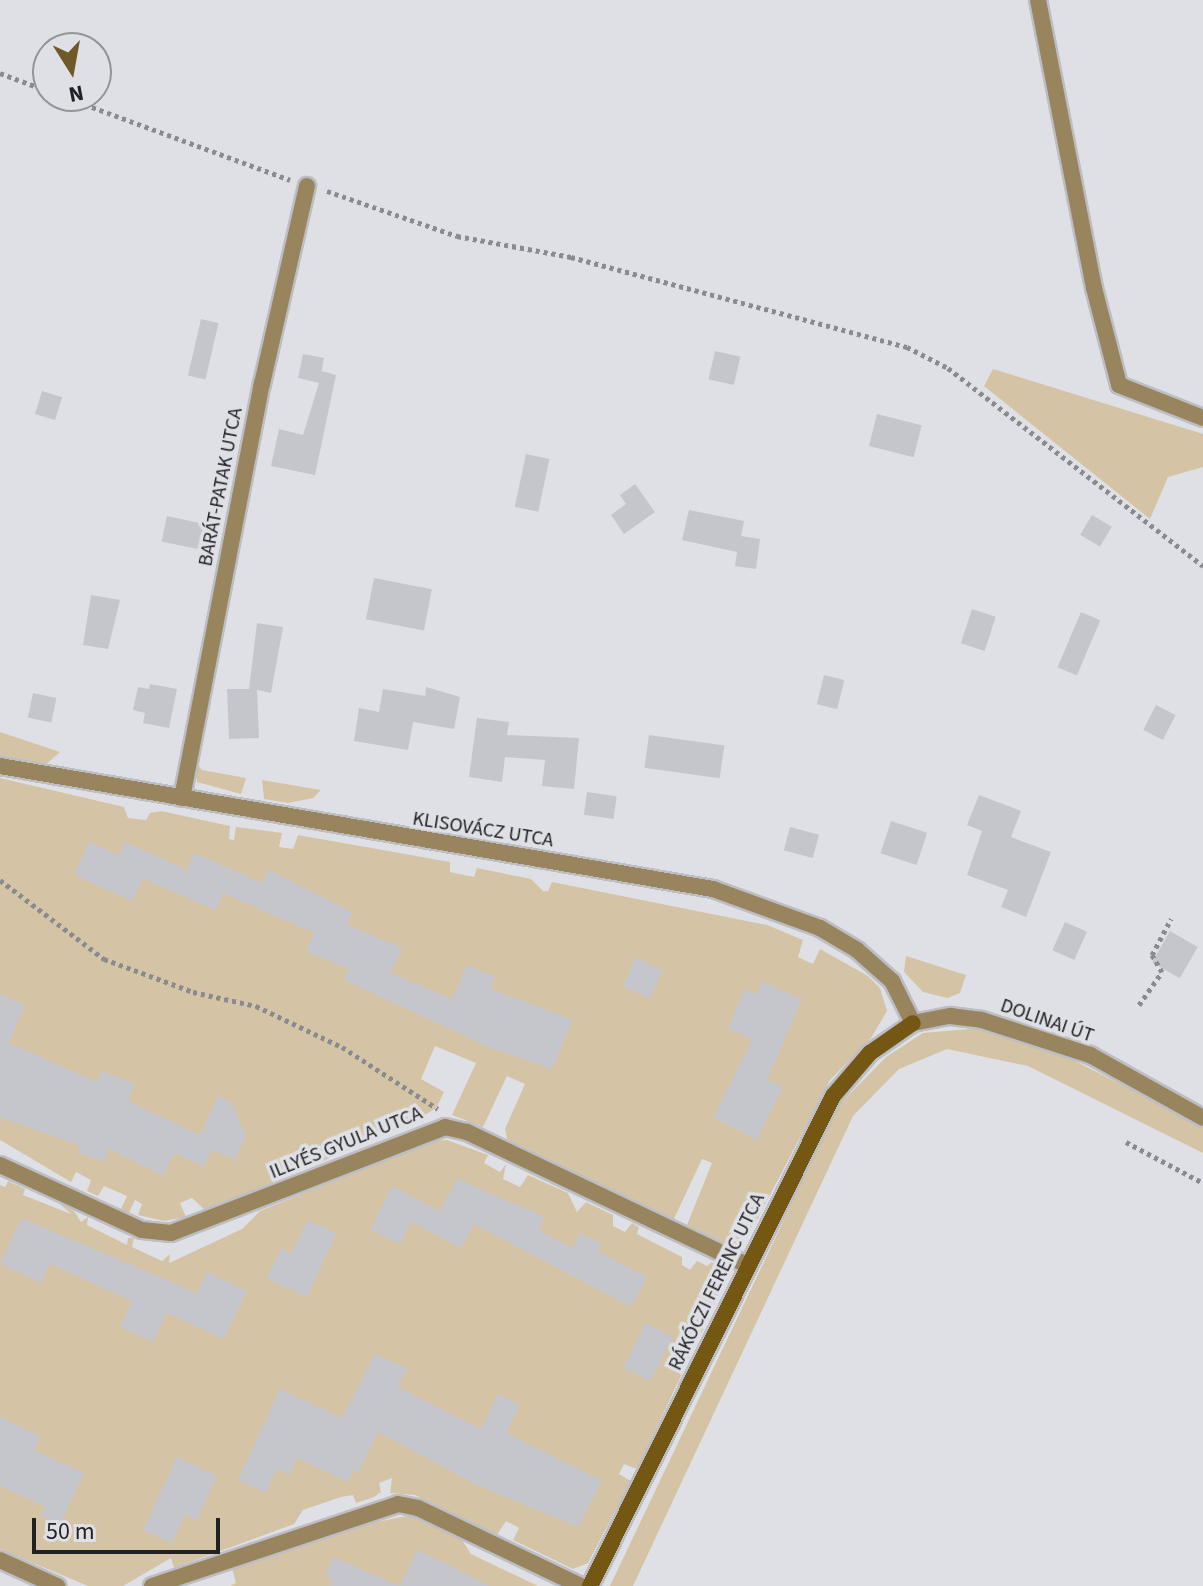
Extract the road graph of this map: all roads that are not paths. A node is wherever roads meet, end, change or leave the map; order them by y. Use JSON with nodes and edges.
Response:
{"nodes":[{"id":1,"x":1038,"y":0,"type":"edge"},
{"id":2,"x":307,"y":186,"type":"road end"},
{"id":3,"x":1203,"y":418,"type":"edge"},
{"id":4,"x":0,"y":766,"type":"edge"},
{"id":5,"x":182,"y":798,"type":"junction"},
{"id":6,"x":913,"y":1023,"type":"junction"},
{"id":7,"x":1203,"y":1118,"type":"edge"},
{"id":8,"x":0,"y":1165,"type":"edge"},
{"id":9,"x":747,"y":1265,"type":"junction"},
{"id":10,"x":0,"y":1560,"type":"edge"},
{"id":11,"x":57,"y":1586,"type":"edge"},
{"id":12,"x":152,"y":1586,"type":"edge"},
{"id":13,"x":581,"y":1586,"type":"edge"},
{"id":14,"x":590,"y":1586,"type":"edge"}],
"edges":[{"from":1,"to":3,"type":"street"},
{"from":2,"to":5,"type":"street","name":"BARÁT-PATAK UTCA"},
{"from":4,"to":5,"type":"street","name":"KLISOVÁCZ UTCA"},
{"from":5,"to":6,"type":"street","name":"KLISOVÁCZ UTCA"},
{"from":6,"to":7,"type":"street","name":"DOLINAI ÚT"},
{"from":6,"to":9,"type":"street","name":"RÁKÓCZI FERENC UTCA"},
{"from":8,"to":9,"type":"street","name":"ILLYÉS GYULA UTCA"},
{"from":9,"to":14,"type":"street","name":"RÁKÓCZI FERENC UTCA"},
{"from":10,"to":11,"type":"street"},
{"from":12,"to":13,"type":"street"}]}
